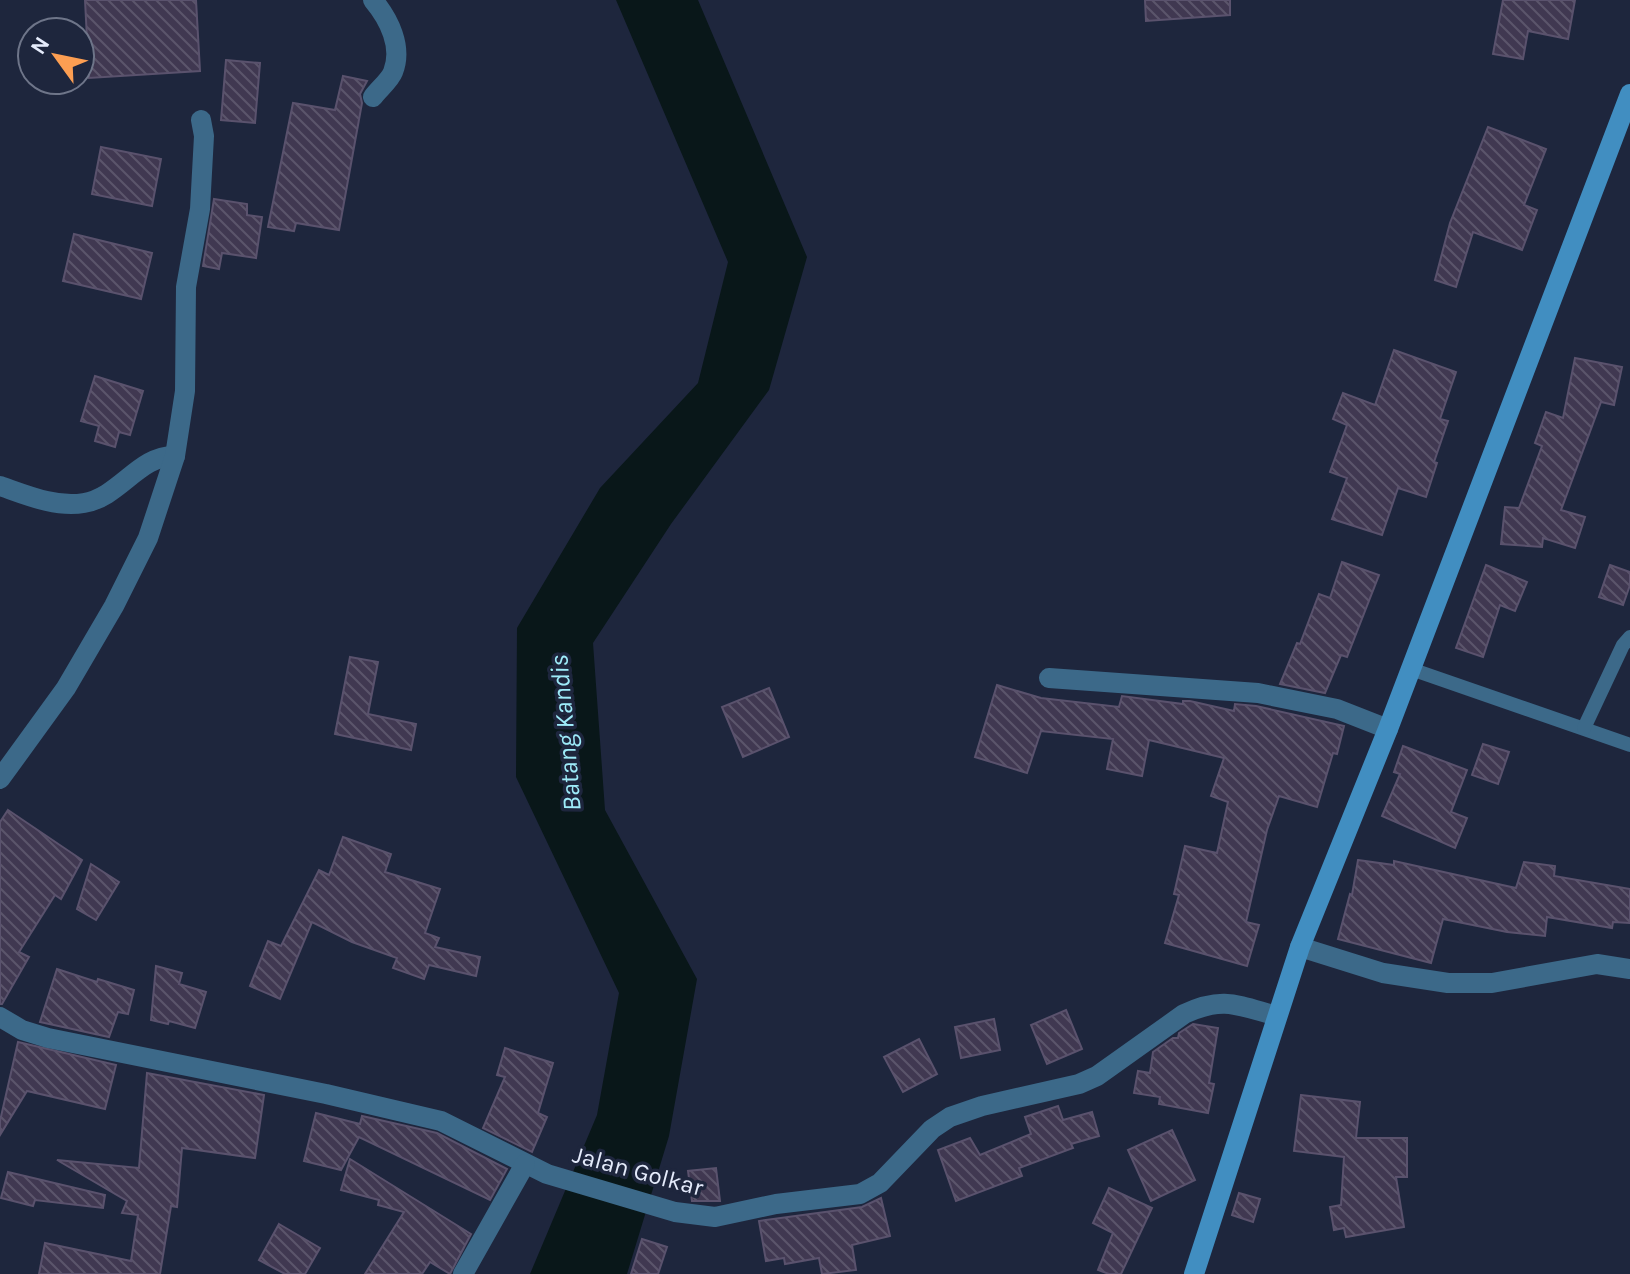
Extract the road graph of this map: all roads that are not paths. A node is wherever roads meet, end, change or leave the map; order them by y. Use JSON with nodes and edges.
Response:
{"nodes":[{"id":1,"x":373,"y":0,"type":"edge"},
{"id":2,"x":1630,"y":94,"type":"edge"},
{"id":3,"x":373,"y":97,"type":"dead end"},
{"id":4,"x":201,"y":120,"type":"dead end"},
{"id":5,"x":175,"y":456,"type":"junction"},
{"id":6,"x":0,"y":486,"type":"edge"},
{"id":7,"x":1630,"y":637,"type":"edge"},
{"id":8,"x":1411,"y":669,"type":"junction"},
{"id":9,"x":1049,"y":678,"type":"dead end"},
{"id":10,"x":1584,"y":728,"type":"junction"},
{"id":11,"x":1388,"y":729,"type":"junction"},
{"id":12,"x":1630,"y":745,"type":"edge"},
{"id":13,"x":0,"y":779,"type":"edge"},
{"id":14,"x":1300,"y":947,"type":"junction"},
{"id":15,"x":1630,"y":969,"type":"edge"},
{"id":16,"x":1277,"y":1016,"type":"junction"},
{"id":17,"x":0,"y":1017,"type":"edge"},
{"id":18,"x":525,"y":1164,"type":"junction"},
{"id":19,"x":463,"y":1274,"type":"edge"},
{"id":20,"x":1194,"y":1274,"type":"edge"}],
"edges":[{"from":1,"to":3,"type":"street"},
{"from":2,"to":8,"type":"street"},
{"from":4,"to":5,"type":"street"},
{"from":5,"to":6,"type":"street"},
{"from":5,"to":13,"type":"street"},
{"from":7,"to":10,"type":"lane"},
{"from":8,"to":10,"type":"lane"},
{"from":8,"to":11,"type":"street"},
{"from":9,"to":11,"type":"street"},
{"from":10,"to":12,"type":"lane"},
{"from":11,"to":14,"type":"street"},
{"from":14,"to":15,"type":"street"},
{"from":14,"to":16,"type":"street"},
{"from":16,"to":18,"type":"street","name":"Jalan Golkar"},
{"from":16,"to":20,"type":"street"},
{"from":17,"to":18,"type":"street","name":"Jalan Golkar"},
{"from":18,"to":19,"type":"street"}]}
